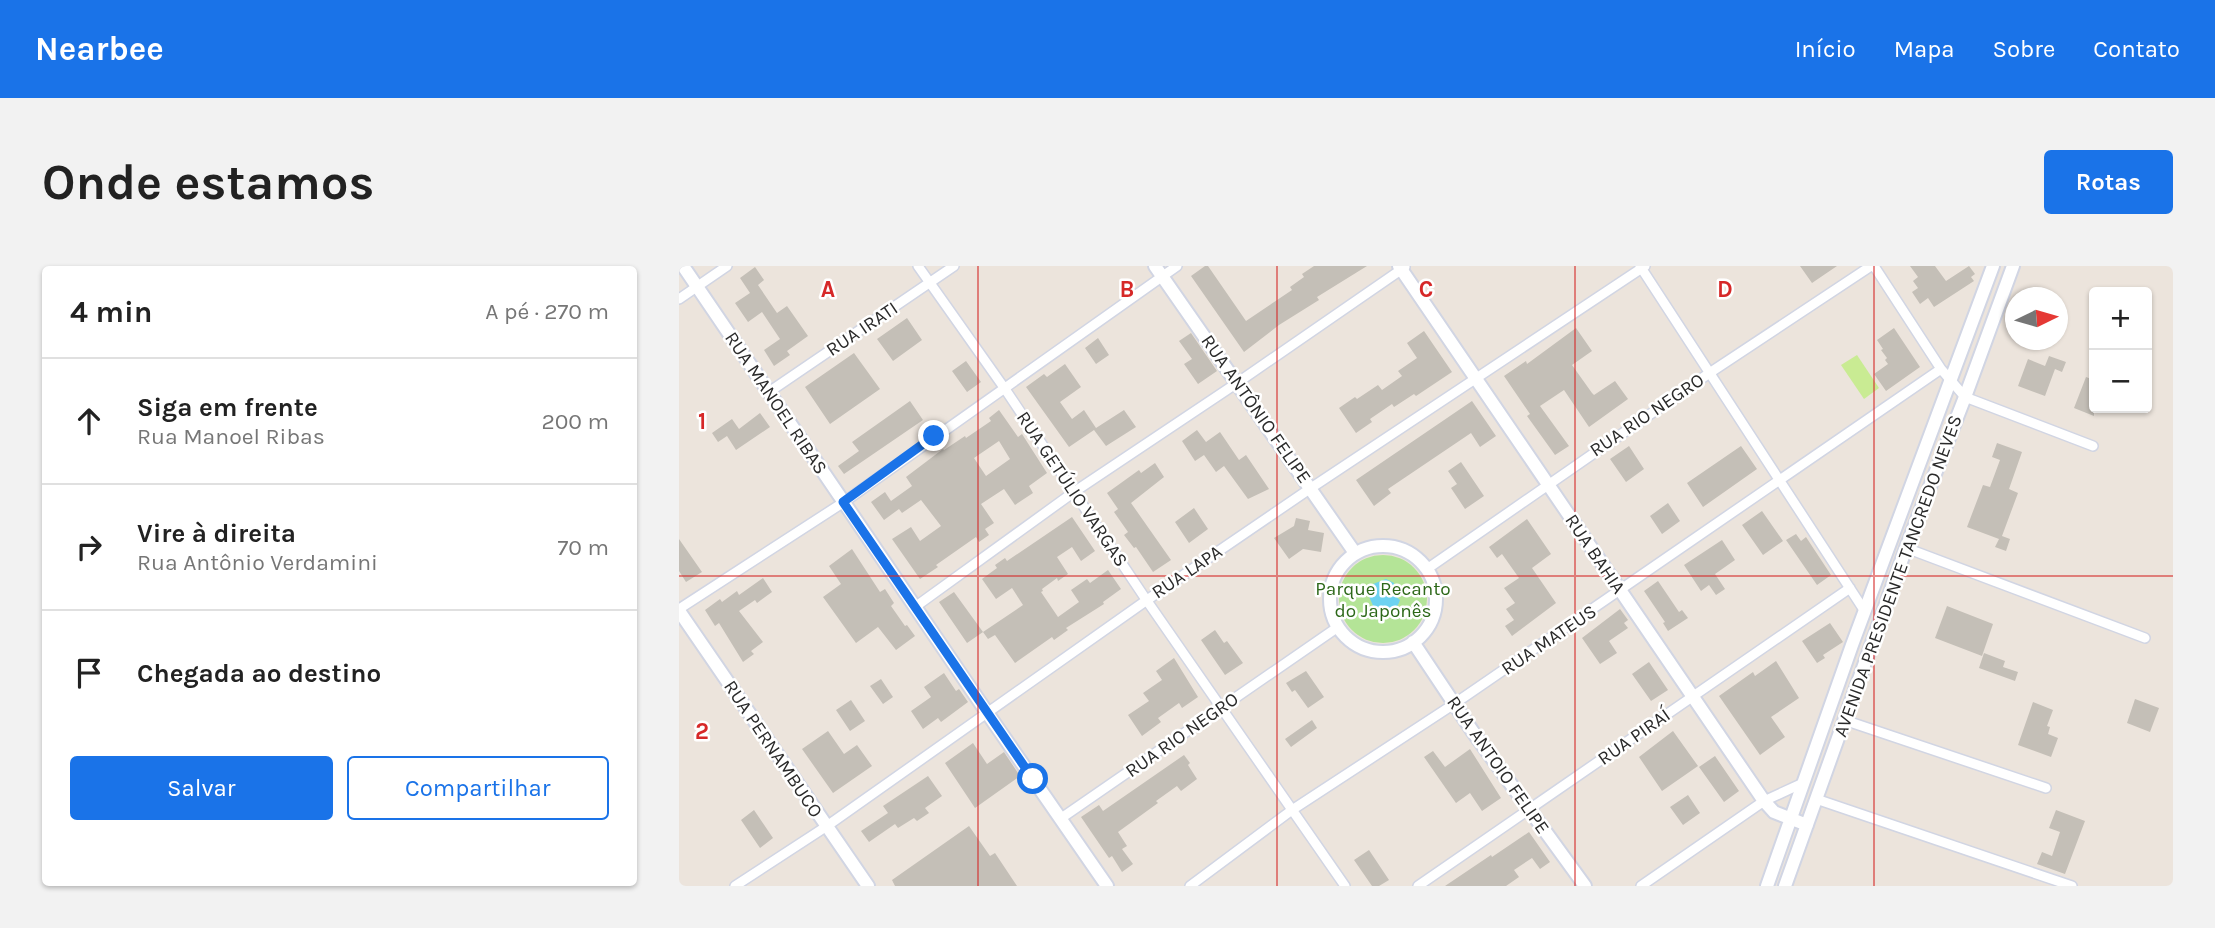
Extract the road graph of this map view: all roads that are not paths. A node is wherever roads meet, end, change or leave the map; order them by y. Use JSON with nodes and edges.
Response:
{"nodes":[{"id":1,"x":683,"y":266,"type":"edge"},
{"id":2,"x":727,"y":266,"type":"edge"},
{"id":3,"x":918,"y":266,"type":"edge"},
{"id":4,"x":954,"y":266,"type":"edge"},
{"id":5,"x":1177,"y":266,"type":"edge"},
{"id":6,"x":1872,"y":266,"type":"edge"},
{"id":7,"x":1993,"y":266,"type":"edge"},
{"id":8,"x":2013,"y":266,"type":"edge"},
{"id":9,"x":1402,"y":267,"type":"edge"},
{"id":10,"x":1642,"y":267,"type":"edge"},
{"id":11,"x":1159,"y":271,"type":"edge"},
{"id":12,"x":930,"y":283,"type":"junction"},
{"id":13,"x":697,"y":287,"type":"junction"},
{"id":14,"x":679,"y":299,"type":"edge"},
{"id":15,"x":1941,"y":369,"type":"junction"},
{"id":16,"x":1711,"y":372,"type":"junction"},
{"id":17,"x":1474,"y":377,"type":"junction"},
{"id":18,"x":1950,"y":381,"type":"junction"},
{"id":19,"x":1237,"y":383,"type":"junction"},
{"id":20,"x":1005,"y":389,"type":"junction"},
{"id":21,"x":769,"y":392,"type":"junction"},
{"id":22,"x":1965,"y":397,"type":"junction"},
{"id":23,"x":2093,"y":446,"type":"dead end"},
{"id":24,"x":1780,"y":481,"type":"junction"},
{"id":25,"x":1547,"y":484,"type":"junction"},
{"id":26,"x":1311,"y":488,"type":"junction"},
{"id":27,"x":1074,"y":492,"type":"junction"},
{"id":28,"x":843,"y":502,"type":"junction"},
{"id":29,"x":1906,"y":548,"type":"junction"},
{"id":30,"x":1355,"y":553,"type":"junction"},
{"id":31,"x":1427,"y":569,"type":"junction"},
{"id":32,"x":1850,"y":588,"type":"junction"},
{"id":33,"x":1620,"y":591,"type":"junction"},
{"id":34,"x":1147,"y":600,"type":"junction"},
{"id":35,"x":915,"y":607,"type":"junction"},
{"id":36,"x":679,"y":610,"type":"edge"},
{"id":37,"x":1864,"y":610,"type":"junction"},
{"id":38,"x":1338,"y":627,"type":"junction"},
{"id":39,"x":2145,"y":638,"type":"dead end"},
{"id":40,"x":1413,"y":642,"type":"junction"},
{"id":41,"x":1693,"y":696,"type":"junction"},
{"id":42,"x":1454,"y":704,"type":"junction"},
{"id":43,"x":1221,"y":708,"type":"junction"},
{"id":44,"x":988,"y":714,"type":"junction"},
{"id":45,"x":1844,"y":720,"type":"junction"},
{"id":46,"x":1803,"y":783,"type":"junction"},
{"id":47,"x":2046,"y":788,"type":"dead end"},
{"id":48,"x":1816,"y":799,"type":"junction"},
{"id":49,"x":1764,"y":801,"type":"junction"},
{"id":50,"x":1529,"y":809,"type":"junction"},
{"id":51,"x":1292,"y":810,"type":"junction"},
{"id":52,"x":1061,"y":819,"type":"junction"},
{"id":53,"x":1790,"y":819,"type":"junction"},
{"id":54,"x":1807,"y":825,"type":"junction"},
{"id":55,"x":827,"y":826,"type":"junction"},
{"id":56,"x":735,"y":886,"type":"edge"},
{"id":57,"x":868,"y":886,"type":"edge"},
{"id":58,"x":1107,"y":886,"type":"edge"},
{"id":59,"x":1190,"y":886,"type":"edge"},
{"id":60,"x":1345,"y":886,"type":"edge"},
{"id":61,"x":1418,"y":886,"type":"edge"},
{"id":62,"x":1585,"y":886,"type":"edge"},
{"id":63,"x":1641,"y":886,"type":"edge"},
{"id":64,"x":1767,"y":886,"type":"edge"},
{"id":65,"x":1786,"y":886,"type":"edge"},
{"id":66,"x":2072,"y":886,"type":"edge"}],
"edges":[{"from":1,"to":13,"type":"street","name":"RUA MANOEL RIBAS"},
{"from":2,"to":13,"type":"street"},
{"from":3,"to":12,"type":"street","name":"RUA GETÚLIO VARGAS"},
{"from":4,"to":12,"type":"street","name":"RUA IRATI"},
{"from":5,"to":11,"type":"street"},
{"from":6,"to":15,"type":"street"},
{"from":6,"to":16,"type":"street","name":"RUA RIO NEGRO"},
{"from":7,"to":18,"type":"street","name":"AVENIDA PRESIDENTE TANCREDO NEVES"},
{"from":8,"to":22,"type":"street","name":"AVENIDA PRESIDENTE TANCREDO NEVES"},
{"from":9,"to":17,"type":"street","name":"RUA BAHIA"},
{"from":9,"to":19,"type":"street"},
{"from":10,"to":16,"type":"street"},
{"from":10,"to":17,"type":"street","name":"RUA LAPA"},
{"from":11,"to":19,"type":"street","name":"RUA ANTÔNIO FELIPE"},
{"from":11,"to":20,"type":"street"},
{"from":12,"to":20,"type":"street","name":"RUA GETÚLIO VARGAS"},
{"from":12,"to":21,"type":"street","name":"RUA IRATI"},
{"from":13,"to":14,"type":"street"},
{"from":13,"to":21,"type":"street","name":"RUA MANOEL RIBAS"},
{"from":15,"to":18,"type":"street"},
{"from":15,"to":24,"type":"street","name":"RUA MATEUS"},
{"from":16,"to":24,"type":"street"},
{"from":16,"to":25,"type":"street","name":"RUA RIO NEGRO"},
{"from":17,"to":25,"type":"street","name":"RUA BAHIA"},
{"from":17,"to":26,"type":"street","name":"RUA LAPA"},
{"from":18,"to":22,"type":"street"},
{"from":18,"to":37,"type":"street","name":"AVENIDA PRESIDENTE TANCREDO NEVES"},
{"from":19,"to":26,"type":"street","name":"RUA ANTÔNIO FELIPE"},
{"from":19,"to":27,"type":"street"},
{"from":20,"to":27,"type":"street","name":"RUA GETÚLIO VARGAS"},
{"from":20,"to":28,"type":"street"},
{"from":21,"to":28,"type":"street","name":"RUA MANOEL RIBAS"},
{"from":22,"to":23,"type":"street"},
{"from":22,"to":29,"type":"street","name":"AVENIDA PRESIDENTE TANCREDO NEVES"},
{"from":24,"to":32,"type":"street"},
{"from":24,"to":33,"type":"street","name":"RUA MATEUS"},
{"from":25,"to":31,"type":"street","name":"RUA RIO NEGRO"},
{"from":25,"to":33,"type":"street","name":"RUA BAHIA"},
{"from":26,"to":30,"type":"street","name":"RUA ANTÔNIO FELIPE"},
{"from":26,"to":34,"type":"street","name":"RUA LAPA"},
{"from":27,"to":34,"type":"street","name":"RUA GETÚLIO VARGAS"},
{"from":27,"to":35,"type":"street"},
{"from":28,"to":35,"type":"street","name":"RUA MANOEL RIBAS"},
{"from":28,"to":36,"type":"street"},
{"from":29,"to":39,"type":"street"},
{"from":29,"to":45,"type":"street","name":"AVENIDA PRESIDENTE TANCREDO NEVES"},
{"from":30,"to":31,"type":"street"},
{"from":30,"to":38,"type":"street"},
{"from":31,"to":40,"type":"street"},
{"from":32,"to":37,"type":"street"},
{"from":32,"to":41,"type":"street","name":"RUA PIRAÍ"},
{"from":33,"to":41,"type":"street","name":"RUA BAHIA"},
{"from":33,"to":42,"type":"street","name":"RUA MATEUS"},
{"from":34,"to":43,"type":"street","name":"RUA GETÚLIO VARGAS"},
{"from":34,"to":44,"type":"street","name":"RUA LAPA"},
{"from":35,"to":44,"type":"street","name":"RUA MANOEL RIBAS"},
{"from":36,"to":55,"type":"street","name":"RUA PERNAMBUCO"},
{"from":37,"to":46,"type":"street","name":"AVENIDA PRESIDENTE TANCREDO NEVES"},
{"from":38,"to":40,"type":"street"},
{"from":38,"to":43,"type":"street","name":"RUA RIO NEGRO"},
{"from":40,"to":42,"type":"street","name":"RUA ANTOIO FELIPE"},
{"from":41,"to":49,"type":"street","name":"RUA BAHIA"},
{"from":41,"to":50,"type":"street","name":"RUA PIRAÍ"},
{"from":42,"to":50,"type":"street","name":"RUA ANTOIO FELIPE"},
{"from":42,"to":51,"type":"street","name":"RUA MATEUS"},
{"from":43,"to":51,"type":"street","name":"RUA GETÚLIO VARGAS"},
{"from":43,"to":52,"type":"street","name":"RUA RIO NEGRO"},
{"from":44,"to":52,"type":"street","name":"RUA MANOEL RIBAS"},
{"from":44,"to":55,"type":"street","name":"RUA LAPA"},
{"from":45,"to":47,"type":"street"},
{"from":45,"to":48,"type":"street","name":"AVENIDA PRESIDENTE TANCREDO NEVES"},
{"from":46,"to":49,"type":"street"},
{"from":46,"to":53,"type":"street","name":"AVENIDA PRESIDENTE TANCREDO NEVES"},
{"from":48,"to":54,"type":"street","name":"AVENIDA PRESIDENTE TANCREDO NEVES"},
{"from":48,"to":66,"type":"street"},
{"from":49,"to":53,"type":"street","name":"RUA BAHIA"},
{"from":49,"to":63,"type":"street"},
{"from":50,"to":61,"type":"street","name":"RUA PIRAÍ"},
{"from":50,"to":62,"type":"street","name":"RUA ANTOIO FELIPE"},
{"from":51,"to":59,"type":"street","name":"RUA MATEUS"},
{"from":51,"to":60,"type":"street","name":"RUA GETÚLIO VARGAS"},
{"from":52,"to":58,"type":"street","name":"RUA MANOEL RIBAS"},
{"from":53,"to":54,"type":"street","name":"RUA BAHIA"},
{"from":53,"to":64,"type":"street","name":"AVENIDA PRESIDENTE TANCREDO NEVES"},
{"from":54,"to":65,"type":"street","name":"AVENIDA PRESIDENTE TANCREDO NEVES"},
{"from":55,"to":56,"type":"street","name":"RUA LAPA"},
{"from":55,"to":57,"type":"street","name":"RUA PERNAMBUCO"}]}
